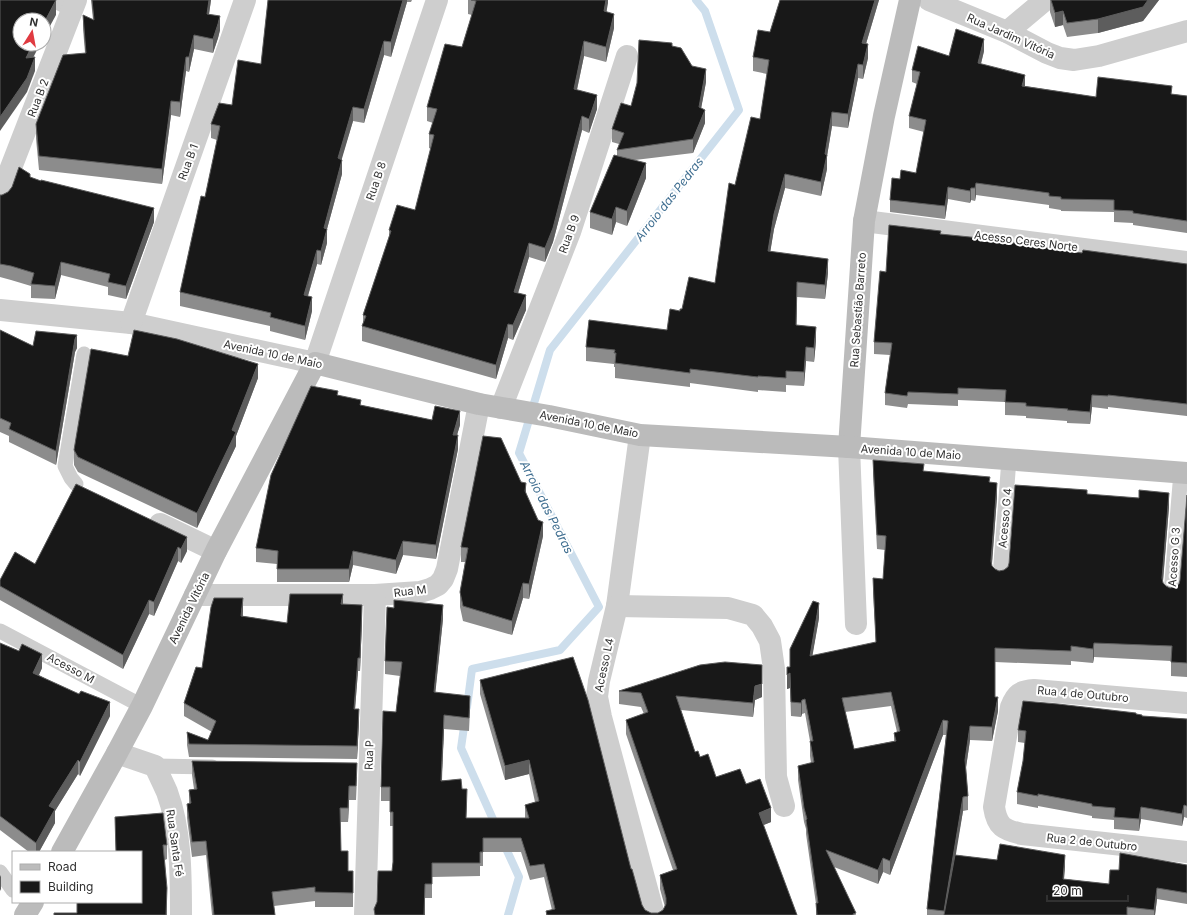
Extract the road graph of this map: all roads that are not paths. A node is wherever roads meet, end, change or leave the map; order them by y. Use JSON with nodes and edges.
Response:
{"nodes":[{"id":1,"x":52,"y":0,"type":"edge"},
{"id":2,"x":245,"y":0,"type":"edge"},
{"id":3,"x":437,"y":0,"type":"edge"},
{"id":4,"x":910,"y":0,"type":"edge"},
{"id":5,"x":929,"y":0,"type":"edge"},
{"id":6,"x":1046,"y":0,"type":"edge"},
{"id":7,"x":74,"y":5,"type":"edge"},
{"id":8,"x":1187,"y":31,"type":"edge"},
{"id":9,"x":1007,"y":32,"type":"junction"},
{"id":10,"x":627,"y":56,"type":"dead end"},
{"id":11,"x":7,"y":160,"type":"edge"},
{"id":12,"x":0,"y":196,"type":"edge"},
{"id":13,"x":864,"y":220,"type":"junction"},
{"id":14,"x":1187,"y":262,"type":"edge"},
{"id":15,"x":0,"y":310,"type":"edge"},
{"id":16,"x":131,"y":323,"type":"junction"},
{"id":17,"x":84,"y":354,"type":"dead end"},
{"id":18,"x":315,"y":363,"type":"junction"},
{"id":19,"x":479,"y":404,"type":"junction"},
{"id":20,"x":509,"y":409,"type":"junction"},
{"id":21,"x":640,"y":435,"type":"junction"},
{"id":22,"x":849,"y":447,"type":"junction"},
{"id":23,"x":1010,"y":459,"type":"junction"},
{"id":24,"x":1184,"y":473,"type":"edge"},
{"id":25,"x":83,"y":488,"type":"edge"},
{"id":26,"x":139,"y":514,"type":"edge"},
{"id":27,"x":216,"y":551,"type":"junction"},
{"id":28,"x":1000,"y":576,"type":"edge"},
{"id":29,"x":195,"y":594,"type":"junction"},
{"id":30,"x":1171,"y":594,"type":"edge"},
{"id":31,"x":375,"y":595,"type":"junction"},
{"id":32,"x":617,"y":606,"type":"junction"},
{"id":33,"x":856,"y":624,"type":"dead end"},
{"id":34,"x":0,"y":631,"type":"edge"},
{"id":35,"x":1187,"y":704,"type":"edge"},
{"id":36,"x":142,"y":706,"type":"junction"},
{"id":37,"x":117,"y":753,"type":"junction"},
{"id":38,"x":155,"y":766,"type":"junction"},
{"id":39,"x":226,"y":767,"type":"edge"},
{"id":40,"x":784,"y":806,"type":"dead end"},
{"id":41,"x":1000,"y":824,"type":"joint"},
{"id":42,"x":63,"y":851,"type":"edge"},
{"id":43,"x":1187,"y":852,"type":"edge"},
{"id":44,"x":0,"y":872,"type":"edge"},
{"id":45,"x":12,"y":889,"type":"edge"},
{"id":46,"x":181,"y":915,"type":"edge"},
{"id":47,"x":365,"y":915,"type":"edge"},
{"id":48,"x":654,"y":915,"type":"edge"}],
"edges":[{"from":1,"to":7,"type":"lane"},
{"from":2,"to":16,"type":"street","name":"Rua B 1"},
{"from":3,"to":18,"type":"street","name":"Rua B 8"},
{"from":4,"to":13,"type":"street","name":"Rua Sebastião Barreto"},
{"from":5,"to":9,"type":"street","name":"Rua Jardim Vitória"},
{"from":6,"to":9,"type":"street"},
{"from":7,"to":11,"type":"street","name":"Rua B 2"},
{"from":8,"to":9,"type":"street","name":"Rua Jardim Vitória"},
{"from":10,"to":20,"type":"street","name":"Rua B 9"},
{"from":11,"to":12,"type":"street","name":"Rua B 2"},
{"from":13,"to":14,"type":"street","name":"Acesso Ceres Norte"},
{"from":13,"to":22,"type":"street","name":"Rua Sebastião Barreto"},
{"from":15,"to":16,"type":"street","name":"Avenida 10 de Maio"},
{"from":16,"to":18,"type":"street","name":"Avenida 10 de Maio"},
{"from":17,"to":25,"type":"lane"},
{"from":18,"to":19,"type":"street","name":"Avenida 10 de Maio"},
{"from":18,"to":27,"type":"street","name":"Avenida Vitória"},
{"from":19,"to":20,"type":"street","name":"Avenida 10 de Maio"},
{"from":19,"to":31,"type":"street","name":"Rua M"},
{"from":20,"to":21,"type":"street","name":"Avenida 10 de Maio"},
{"from":21,"to":22,"type":"street","name":"Avenida 10 de Maio"},
{"from":21,"to":32,"type":"street","name":"Acesso L4"},
{"from":22,"to":23,"type":"street","name":"Avenida 10 de Maio"},
{"from":22,"to":33,"type":"street","name":"Rua Sebastião Barreto"},
{"from":23,"to":24,"type":"street","name":"Avenida 10 de Maio"},
{"from":23,"to":28,"type":"lane","name":"Acesso G 4"},
{"from":24,"to":30,"type":"lane","name":"Acesso G 3"},
{"from":26,"to":27,"type":"street"},
{"from":27,"to":29,"type":"street","name":"Avenida Vitória"},
{"from":29,"to":31,"type":"street","name":"Rua M"},
{"from":29,"to":36,"type":"street","name":"Avenida Vitória"},
{"from":31,"to":47,"type":"street","name":"Rua P"},
{"from":32,"to":40,"type":"street"},
{"from":32,"to":48,"type":"street","name":"Acesso L4"},
{"from":34,"to":36,"type":"lane","name":"Acesso M"},
{"from":35,"to":41,"type":"street","name":"Rua 4 de Outubro"},
{"from":36,"to":37,"type":"street","name":"Avenida Vitória"},
{"from":37,"to":38,"type":"street"},
{"from":37,"to":42,"type":"street","name":"Avenida Vitória"},
{"from":38,"to":39,"type":"lane"},
{"from":38,"to":46,"type":"street","name":"Rua Santa Fé"},
{"from":41,"to":43,"type":"street","name":"Rua 2 de Outubro"},
{"from":44,"to":45,"type":"lane"}]}
